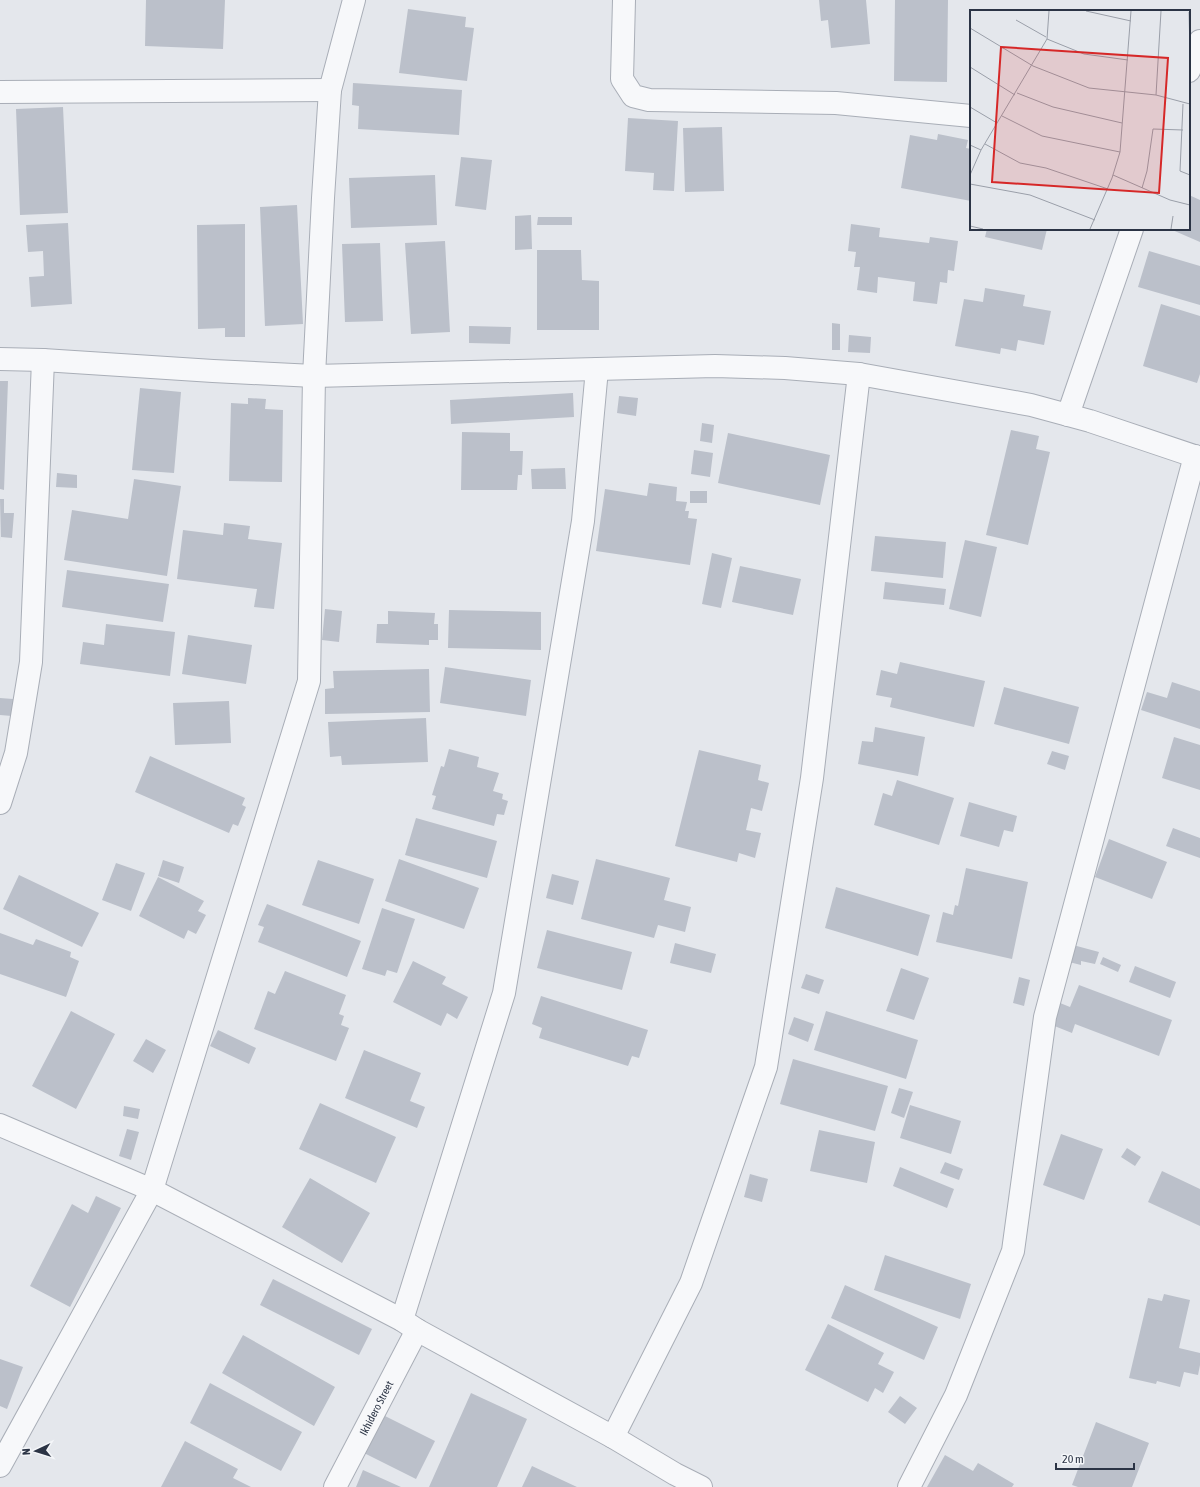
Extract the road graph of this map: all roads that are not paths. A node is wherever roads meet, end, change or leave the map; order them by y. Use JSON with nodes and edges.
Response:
{"nodes":[{"id":1,"x":354,"y":0,"type":"edge"},
{"id":2,"x":624,"y":0,"type":"edge"},
{"id":3,"x":1200,"y":41,"type":"edge"},
{"id":4,"x":1190,"y":68,"type":"edge"},
{"id":5,"x":330,"y":90,"type":"junction"},
{"id":6,"x":0,"y":92,"type":"edge"},
{"id":7,"x":970,"y":116,"type":"edge"},
{"id":8,"x":1132,"y":230,"type":"edge"},
{"id":9,"x":0,"y":359,"type":"edge"},
{"id":10,"x":43,"y":360,"type":"junction"},
{"id":11,"x":597,"y":369,"type":"junction"},
{"id":12,"x":859,"y":374,"type":"junction"},
{"id":13,"x":314,"y":376,"type":"junction"},
{"id":14,"x":1068,"y":415,"type":"junction"},
{"id":15,"x":1197,"y":457,"type":"edge"},
{"id":16,"x":0,"y":803,"type":"edge"},
{"id":17,"x":0,"y":1125,"type":"edge"},
{"id":18,"x":152,"y":1190,"type":"junction"},
{"id":19,"x":410,"y":1325,"type":"junction"},
{"id":20,"x":613,"y":1437,"type":"junction"},
{"id":21,"x":0,"y":1466,"type":"edge"},
{"id":22,"x":672,"y":1481,"type":"edge"},
{"id":23,"x":335,"y":1487,"type":"edge"},
{"id":24,"x":701,"y":1487,"type":"edge"},
{"id":25,"x":909,"y":1487,"type":"edge"}],
"edges":[{"from":1,"to":5,"type":"street"},
{"from":2,"to":7,"type":"street"},
{"from":3,"to":4,"type":"street"},
{"from":5,"to":6,"type":"street"},
{"from":5,"to":13,"type":"street"},
{"from":8,"to":14,"type":"street"},
{"from":9,"to":10,"type":"street"},
{"from":10,"to":13,"type":"street"},
{"from":10,"to":16,"type":"street"},
{"from":11,"to":12,"type":"street"},
{"from":11,"to":13,"type":"street"},
{"from":11,"to":19,"type":"street","name":"Ikhidero Street"},
{"from":12,"to":14,"type":"street"},
{"from":12,"to":20,"type":"street"},
{"from":13,"to":18,"type":"street"},
{"from":14,"to":15,"type":"street"},
{"from":15,"to":25,"type":"street"},
{"from":17,"to":18,"type":"street"},
{"from":18,"to":19,"type":"street"},
{"from":18,"to":21,"type":"street"},
{"from":19,"to":20,"type":"street"},
{"from":19,"to":23,"type":"street","name":"Ikhidero Street"},
{"from":20,"to":22,"type":"street"},
{"from":22,"to":24,"type":"street"}]}
